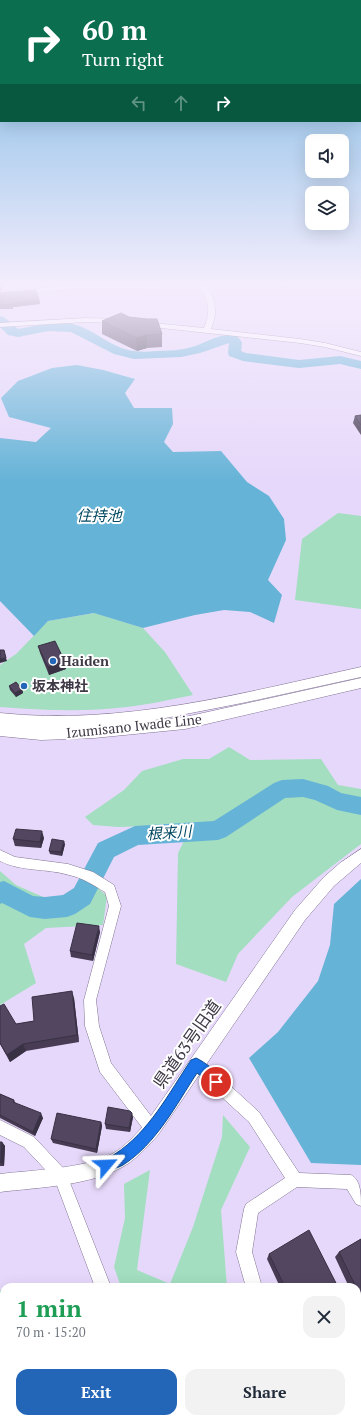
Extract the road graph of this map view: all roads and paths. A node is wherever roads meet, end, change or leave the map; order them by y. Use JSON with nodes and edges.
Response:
{"nodes":[{"id":1,"x":339,"y":348,"type":"edge"},
{"id":2,"x":361,"y":354,"type":"edge"},
{"id":3,"x":361,"y":672,"type":"edge"},
{"id":4,"x":361,"y":683,"type":"edge"},
{"id":5,"x":0,"y":718,"type":"edge"},
{"id":6,"x":0,"y":730,"type":"edge"},
{"id":7,"x":0,"y":855,"type":"edge"},
{"id":8,"x":361,"y":855,"type":"edge"},
{"id":9,"x":196,"y":1064,"type":"junction"},
{"id":10,"x":0,"y":1127,"type":"edge"},
{"id":11,"x":152,"y":1129,"type":"junction"},
{"id":12,"x":60,"y":1175,"type":"junction"},
{"id":13,"x":295,"y":1180,"type":"junction"},
{"id":14,"x":0,"y":1183,"type":"edge"},
{"id":15,"x":361,"y":1199,"type":"edge"},
{"id":16,"x":101,"y":1283,"type":"edge"},
{"id":17,"x":253,"y":1283,"type":"edge"}],
"edges":[{"from":1,"to":2,"type":"street"},
{"from":3,"to":5,"type":"main road","name":"Izumisano Iwade Line"},
{"from":4,"to":6,"type":"main road","name":"Izumisano Iwade Line"},
{"from":7,"to":11,"type":"street"},
{"from":8,"to":9,"type":"street","name":"県道63号旧道"},
{"from":9,"to":11,"type":"street","name":"県道63号旧道"},
{"from":9,"to":13,"type":"street"},
{"from":10,"to":12,"type":"street"},
{"from":11,"to":12,"type":"street","name":"県道63号旧道"},
{"from":12,"to":14,"type":"street","name":"県道63号旧道"},
{"from":12,"to":16,"type":"street"},
{"from":13,"to":15,"type":"street"},
{"from":13,"to":17,"type":"street"}]}
